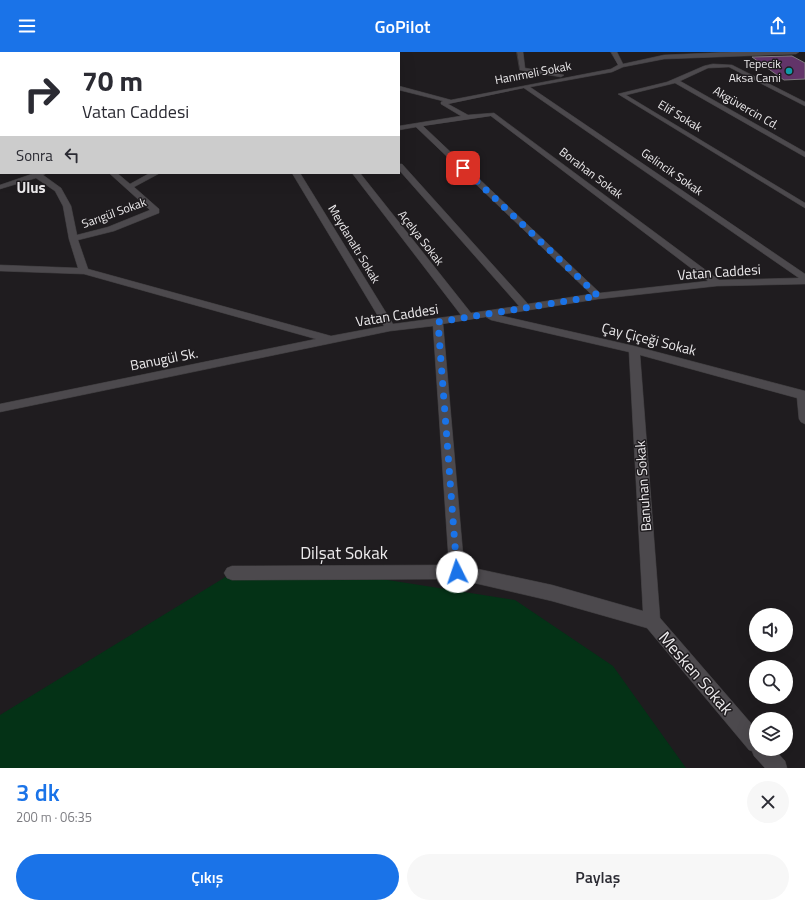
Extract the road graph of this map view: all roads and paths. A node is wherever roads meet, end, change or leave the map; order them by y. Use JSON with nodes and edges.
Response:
{"nodes":[{"id":1,"x":520,"y":52,"type":"edge"},
{"id":2,"x":614,"y":52,"type":"edge"},
{"id":3,"x":742,"y":52,"type":"edge"},
{"id":4,"x":692,"y":53,"type":"edge"},
{"id":5,"x":797,"y":53,"type":"edge"},
{"id":6,"x":621,"y":66,"type":"junction"},
{"id":7,"x":570,"y":77,"type":"junction"},
{"id":8,"x":675,"y":81,"type":"junction"},
{"id":9,"x":525,"y":86,"type":"junction"},
{"id":10,"x":400,"y":88,"type":"edge"},
{"id":11,"x":446,"y":102,"type":"junction"},
{"id":12,"x":805,"y":104,"type":"edge"},
{"id":13,"x":467,"y":117,"type":"junction"},
{"id":14,"x":418,"y":125,"type":"junction"},
{"id":15,"x":400,"y":128,"type":"edge"},
{"id":16,"x":805,"y":155,"type":"edge"},
{"id":17,"x":400,"y":167,"type":"edge"},
{"id":18,"x":39,"y":174,"type":"edge"},
{"id":19,"x":114,"y":174,"type":"edge"},
{"id":20,"x":154,"y":174,"type":"edge"},
{"id":21,"x":297,"y":174,"type":"edge"},
{"id":22,"x":357,"y":174,"type":"edge"},
{"id":23,"x":0,"y":187,"type":"edge"},
{"id":24,"x":129,"y":187,"type":"junction"},
{"id":25,"x":805,"y":206,"type":"edge"},
{"id":26,"x":73,"y":240,"type":"junction"},
{"id":27,"x":0,"y":268,"type":"edge"},
{"id":28,"x":84,"y":271,"type":"junction"},
{"id":29,"x":805,"y":278,"type":"edge"},
{"id":30,"x":805,"y":281,"type":"edge"},
{"id":31,"x":717,"y":283,"type":"junction"},
{"id":32,"x":598,"y":296,"type":"junction"},
{"id":33,"x":526,"y":308,"type":"junction"},
{"id":34,"x":484,"y":315,"type":"junction"},
{"id":35,"x":468,"y":317,"type":"junction"},
{"id":36,"x":438,"y":322,"type":"junction"},
{"id":37,"x":390,"y":328,"type":"junction"},
{"id":38,"x":334,"y":341,"type":"junction"},
{"id":39,"x":634,"y":350,"type":"junction"},
{"id":40,"x":804,"y":396,"type":"edge"},
{"id":41,"x":0,"y":408,"type":"edge"},
{"id":42,"x":805,"y":419,"type":"edge"},
{"id":43,"x":457,"y":572,"type":"junction"},
{"id":44,"x":232,"y":573,"type":"dead end"},
{"id":45,"x":652,"y":621,"type":"junction"},
{"id":46,"x":749,"y":735,"type":"edge"},
{"id":47,"x":767,"y":756,"type":"edge"},
{"id":48,"x":778,"y":768,"type":"edge"}],
"edges":[{"from":1,"to":7,"type":"street"},
{"from":2,"to":6,"type":"street"},
{"from":3,"to":4,"type":"street","name":"Hanımeli Sokak"},
{"from":3,"to":5,"type":"street","name":"Hanımeli Sokak"},
{"from":4,"to":6,"type":"street","name":"Hanımeli Sokak"},
{"from":6,"to":7,"type":"street","name":"Hanımeli Sokak"},
{"from":7,"to":9,"type":"street","name":"Hanımeli Sokak"},
{"from":8,"to":12,"type":"street","name":"Elif Sokak"},
{"from":8,"to":16,"type":"street","name":"Akgüvercin Cd."},
{"from":8,"to":25,"type":"street","name":"Elif Sokak"},
{"from":9,"to":11,"type":"street","name":"Hanımeli Sokak"},
{"from":9,"to":29,"type":"street","name":"Gelincik Sokak"},
{"from":10,"to":11,"type":"street","name":"Hanımeli Sokak"},
{"from":11,"to":13,"type":"street"},
{"from":13,"to":14,"type":"street"},
{"from":13,"to":31,"type":"street","name":"Borahan Sokak"},
{"from":14,"to":15,"type":"street"},
{"from":14,"to":32,"type":"street"},
{"from":17,"to":33,"type":"street"},
{"from":18,"to":23,"type":"street"},
{"from":18,"to":26,"type":"street"},
{"from":19,"to":24,"type":"street","name":"Sarıgül Sokak"},
{"from":20,"to":24,"type":"street"},
{"from":21,"to":37,"type":"street","name":"Meydanaltı Sokak"},
{"from":22,"to":35,"type":"street","name":"Açelya Sokak"},
{"from":24,"to":26,"type":"street","name":"Sarıgül Sokak"},
{"from":26,"to":28,"type":"street"},
{"from":27,"to":28,"type":"street","name":"Vatan Caddesi"},
{"from":28,"to":38,"type":"street","name":"Vatan Caddesi"},
{"from":30,"to":31,"type":"street","name":"Vatan Caddesi"},
{"from":31,"to":32,"type":"street","name":"Vatan Caddesi"},
{"from":32,"to":33,"type":"street","name":"Vatan Caddesi"},
{"from":33,"to":34,"type":"street","name":"Vatan Caddesi"},
{"from":34,"to":35,"type":"street","name":"Vatan Caddesi"},
{"from":34,"to":39,"type":"street","name":"Çay Çiçeği Sokak"},
{"from":35,"to":36,"type":"street","name":"Vatan Caddesi"},
{"from":36,"to":37,"type":"street","name":"Vatan Caddesi"},
{"from":36,"to":43,"type":"street"},
{"from":37,"to":38,"type":"street","name":"Vatan Caddesi"},
{"from":38,"to":41,"type":"street","name":"Banugül Sk."},
{"from":39,"to":40,"type":"street","name":"Çay Çiçeği Sokak"},
{"from":39,"to":45,"type":"street","name":"Banuhan Sokak"},
{"from":40,"to":42,"type":"street"},
{"from":43,"to":44,"type":"street","name":"Dilşat Sokak"},
{"from":43,"to":45,"type":"street","name":"Dilşat Sokak"},
{"from":45,"to":46,"type":"street","name":"Mesken Sokak"},
{"from":47,"to":48,"type":"street"}]}
